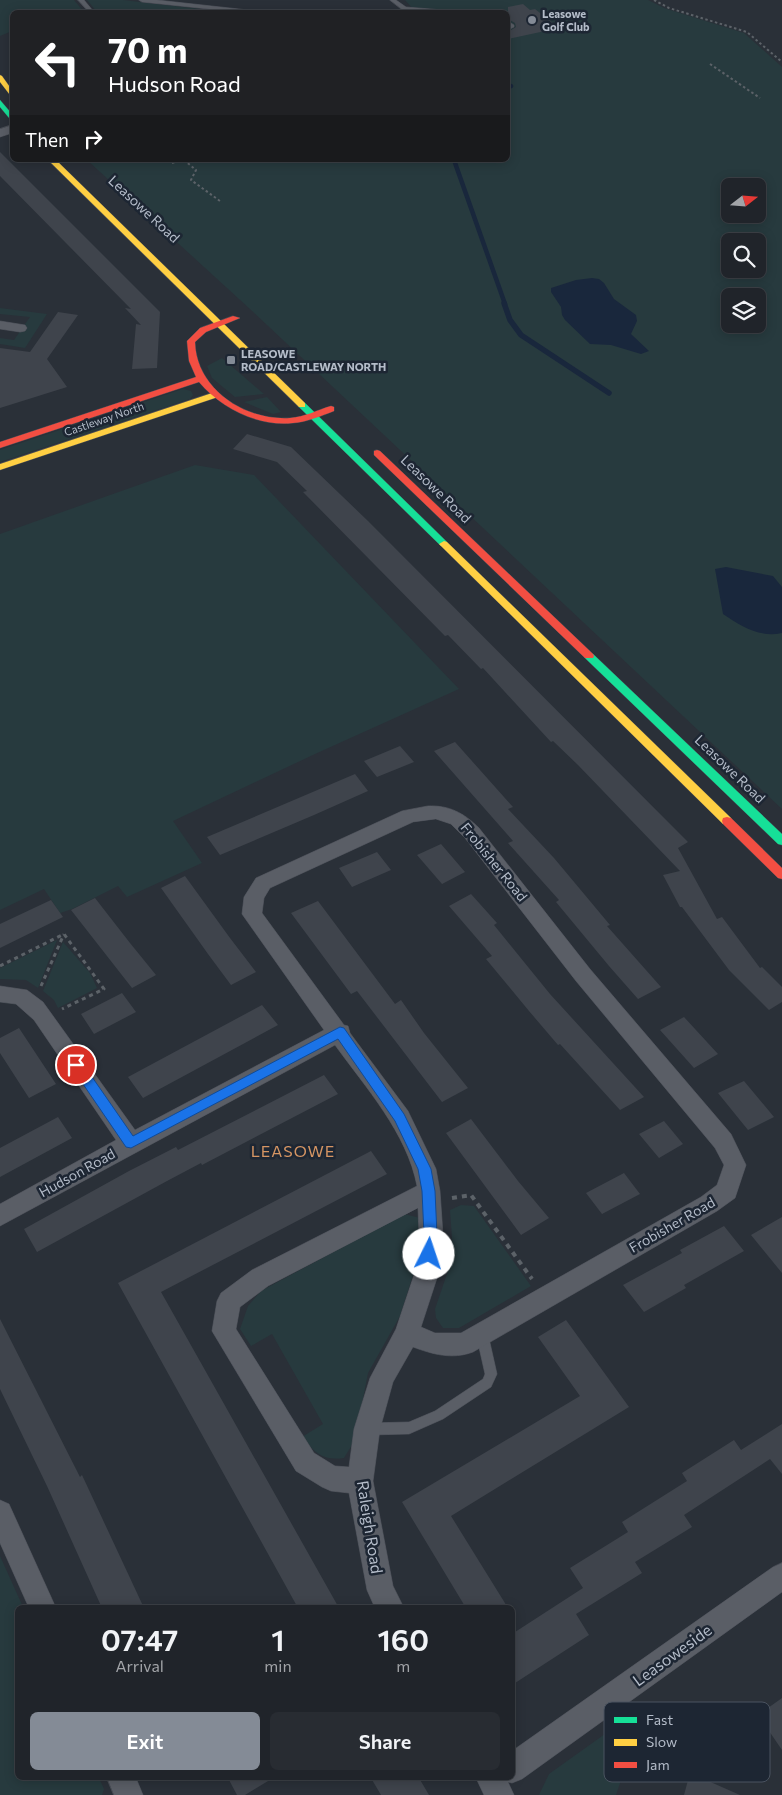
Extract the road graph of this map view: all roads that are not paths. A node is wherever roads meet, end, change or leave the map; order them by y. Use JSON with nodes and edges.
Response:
{"nodes":[{"id":1,"x":81,"y":0,"type":"edge"},
{"id":2,"x":142,"y":0,"type":"edge"},
{"id":3,"x":393,"y":0,"type":"edge"},
{"id":4,"x":90,"y":10,"type":"edge"},
{"id":5,"x":230,"y":10,"type":"edge"},
{"id":6,"x":417,"y":10,"type":"edge"},
{"id":7,"x":0,"y":78,"type":"edge"},
{"id":8,"x":10,"y":91,"type":"edge"},
{"id":9,"x":0,"y":102,"type":"edge"},
{"id":10,"x":10,"y":115,"type":"edge"},
{"id":11,"x":54,"y":162,"type":"edge"},
{"id":12,"x":236,"y":318,"type":"dead end"},
{"id":13,"x":218,"y":324,"type":"junction"},
{"id":14,"x":0,"y":325,"type":"edge"},
{"id":15,"x":20,"y":328,"type":"dead end"},
{"id":16,"x":200,"y":379,"type":"junction"},
{"id":17,"x":215,"y":395,"type":"junction"},
{"id":18,"x":331,"y":409,"type":"dead end"},
{"id":19,"x":311,"y":416,"type":"junction"},
{"id":20,"x":0,"y":445,"type":"edge"},
{"id":21,"x":371,"y":448,"type":"dead end"},
{"id":22,"x":0,"y":468,"type":"edge"},
{"id":23,"x":782,"y":841,"type":"edge"},
{"id":24,"x":782,"y":875,"type":"edge"},
{"id":25,"x":0,"y":994,"type":"edge"},
{"id":26,"x":340,"y":1032,"type":"junction"},
{"id":27,"x":131,"y":1143,"type":"junction"},
{"id":28,"x":429,"y":1197,"type":"junction"},
{"id":29,"x":0,"y":1216,"type":"edge"},
{"id":30,"x":407,"y":1333,"type":"junction"},
{"id":31,"x":482,"y":1334,"type":"junction"},
{"id":32,"x":367,"y":1429,"type":"junction"},
{"id":33,"x":360,"y":1481,"type":"junction"},
{"id":34,"x":0,"y":1513,"type":"edge"},
{"id":35,"x":782,"y":1576,"type":"edge"},
{"id":36,"x":42,"y":1605,"type":"edge"},
{"id":37,"x":388,"y":1605,"type":"edge"},
{"id":38,"x":607,"y":1702,"type":"edge"},
{"id":39,"x":604,"y":1704,"type":"edge"},
{"id":40,"x":515,"y":1768,"type":"edge"},
{"id":41,"x":121,"y":1780,"type":"edge"},
{"id":42,"x":129,"y":1795,"type":"edge"}],
"edges":[{"from":1,"to":4,"type":"lane"},
{"from":2,"to":5,"type":"lane"},
{"from":3,"to":6,"type":"lane"},
{"from":7,"to":8,"type":"main road"},
{"from":9,"to":10,"type":"main road"},
{"from":11,"to":13,"type":"main road"},
{"from":12,"to":13,"type":"main road"},
{"from":13,"to":16,"type":"main road"},
{"from":13,"to":19,"type":"main road"},
{"from":14,"to":15,"type":"street"},
{"from":16,"to":17,"type":"main road"},
{"from":16,"to":20,"type":"main road","name":"Castleway North"},
{"from":17,"to":19,"type":"main road"},
{"from":17,"to":22,"type":"main road","name":"Castleway North"},
{"from":18,"to":19,"type":"main road"},
{"from":19,"to":24,"type":"main road"},
{"from":21,"to":23,"type":"main road","name":"Leasowe Road"},
{"from":25,"to":27,"type":"street"},
{"from":26,"to":27,"type":"street","name":"Hudson Road"},
{"from":26,"to":28,"type":"street","name":"Frobisher Road"},
{"from":26,"to":31,"type":"street","name":"Frobisher Road"},
{"from":27,"to":29,"type":"street","name":"Hudson Road"},
{"from":28,"to":30,"type":"street","name":"Frobisher Road"},
{"from":28,"to":33,"type":"street"},
{"from":30,"to":31,"type":"street","name":"Frobisher Road"},
{"from":30,"to":32,"type":"street","name":"Raleigh Road"},
{"from":31,"to":32,"type":"lane"},
{"from":32,"to":33,"type":"street","name":"Raleigh Road"},
{"from":33,"to":37,"type":"street","name":"Raleigh Road"},
{"from":34,"to":36,"type":"street"},
{"from":35,"to":38,"type":"street","name":"Leasoweside"},
{"from":39,"to":40,"type":"street","name":"Leasoweside"},
{"from":41,"to":42,"type":"street"}]}
